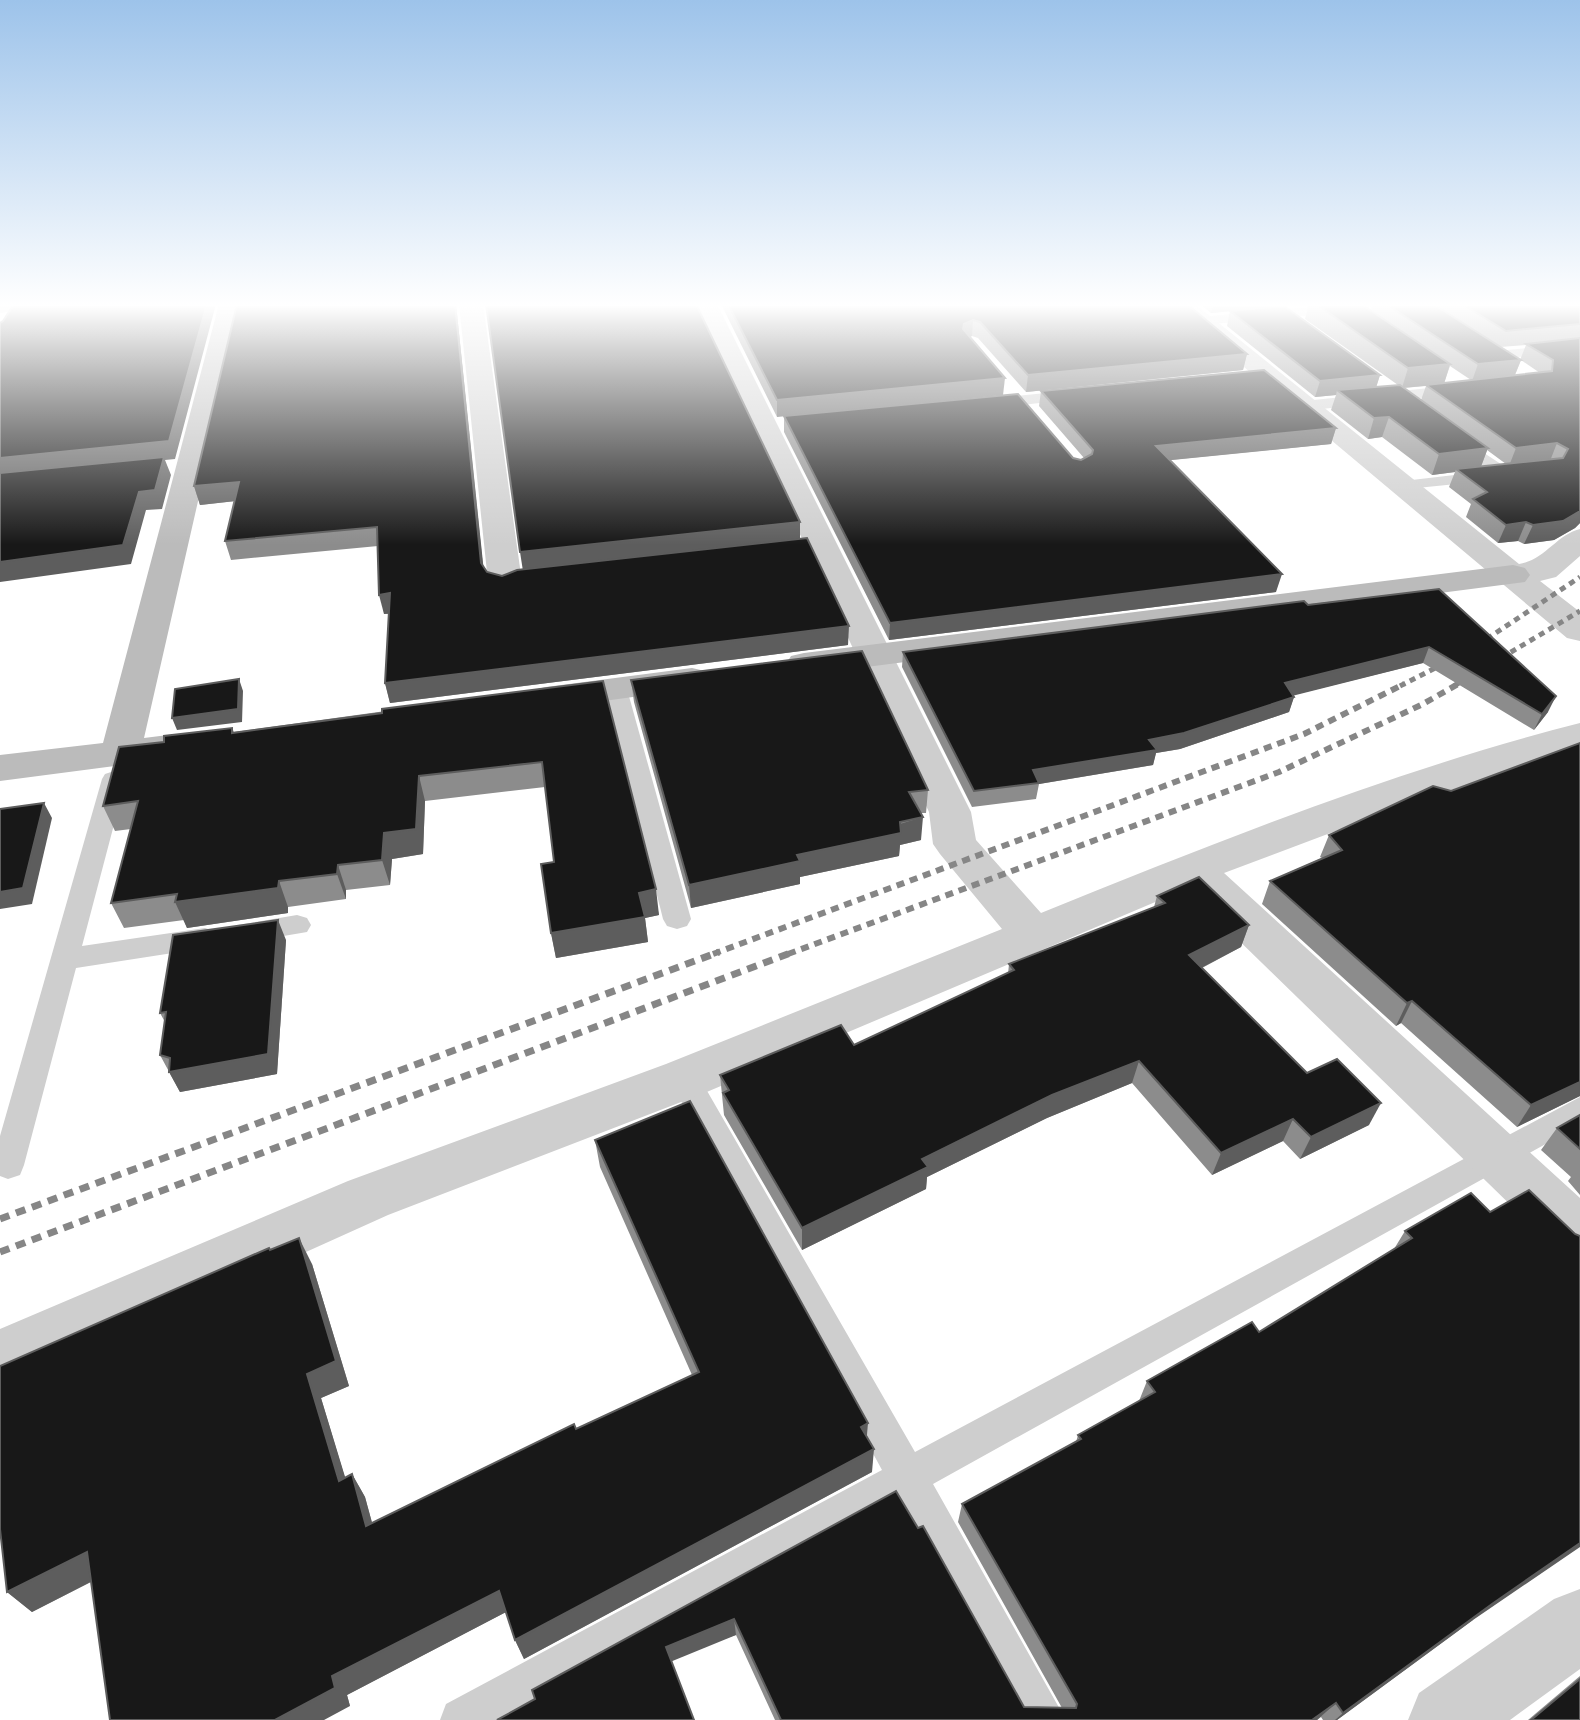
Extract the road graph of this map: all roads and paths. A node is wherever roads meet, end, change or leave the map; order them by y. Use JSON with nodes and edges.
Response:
{"nodes":[{"id":1,"x":208,"y":384,"type":"edge"},
{"id":2,"x":483,"y":384,"type":"edge"},
{"id":3,"x":749,"y":384,"type":"edge"},
{"id":4,"x":1278,"y":384,"type":"edge"},
{"id":5,"x":1381,"y":384,"type":"edge"},
{"id":6,"x":1467,"y":384,"type":"edge"},
{"id":7,"x":1098,"y":393,"type":"edge"},
{"id":8,"x":1396,"y":396,"type":"junction"},
{"id":9,"x":976,"y":405,"type":"edge"},
{"id":10,"x":1304,"y":406,"type":"junction"},
{"id":11,"x":1420,"y":413,"type":"edge"},
{"id":12,"x":1444,"y":431,"type":"edge"},
{"id":13,"x":1403,"y":486,"type":"junction"},
{"id":14,"x":1580,"y":539,"type":"edge"},
{"id":15,"x":1513,"y":575,"type":"junction"},
{"id":16,"x":512,"y":581,"type":"edge"},
{"id":17,"x":1580,"y":630,"type":"edge"},
{"id":18,"x":877,"y":655,"type":"junction"},
{"id":19,"x":769,"y":669,"type":"edge"},
{"id":20,"x":723,"y":675,"type":"edge"},
{"id":21,"x":616,"y":689,"type":"junction"},
{"id":22,"x":507,"y":703,"type":"edge"},
{"id":23,"x":1580,"y":735,"type":"edge"},
{"id":24,"x":212,"y":742,"type":"edge"},
{"id":25,"x":120,"y":754,"type":"junction"},
{"id":26,"x":0,"y":768,"type":"edge"},
{"id":27,"x":1192,"y":869,"type":"junction"},
{"id":28,"x":677,"y":919,"type":"dead end"},
{"id":29,"x":297,"y":925,"type":"dead end"},
{"id":30,"x":1034,"y":935,"type":"junction"},
{"id":31,"x":66,"y":959,"type":"junction"},
{"id":32,"x":684,"y":1079,"type":"junction"},
{"id":33,"x":1580,"y":1110,"type":"edge"},
{"id":34,"x":1496,"y":1156,"type":"junction"},
{"id":35,"x":8,"y":1165,"type":"dead end"},
{"id":36,"x":1580,"y":1235,"type":"edge"},
{"id":37,"x":0,"y":1360,"type":"edge"},
{"id":38,"x":909,"y":1476,"type":"junction"},
{"id":39,"x":1580,"y":1625,"type":"edge"},
{"id":40,"x":462,"y":1720,"type":"edge"},
{"id":41,"x":1044,"y":1720,"type":"edge"},
{"id":42,"x":1446,"y":1720,"type":"edge"}],
"edges":[{"from":1,"to":25,"type":"street"},
{"from":2,"to":16,"type":"street"},
{"from":3,"to":18,"type":"street"},
{"from":4,"to":10,"type":"street"},
{"from":5,"to":8,"type":"lane"},
{"from":6,"to":8,"type":"lane"},
{"from":7,"to":9,"type":"lane"},
{"from":8,"to":10,"type":"lane"},
{"from":8,"to":11,"type":"lane"},
{"from":10,"to":13,"type":"street"},
{"from":12,"to":13,"type":"lane"},
{"from":13,"to":15,"type":"street"},
{"from":14,"to":15,"type":"street"},
{"from":15,"to":17,"type":"street"},
{"from":15,"to":18,"type":"street"},
{"from":18,"to":19,"type":"street"},
{"from":18,"to":30,"type":"street"},
{"from":20,"to":21,"type":"street"},
{"from":21,"to":22,"type":"street"},
{"from":21,"to":28,"type":"lane"},
{"from":23,"to":27,"type":"street"},
{"from":24,"to":25,"type":"street"},
{"from":25,"to":26,"type":"street"},
{"from":25,"to":31,"type":"lane"},
{"from":27,"to":30,"type":"street"},
{"from":27,"to":34,"type":"street"},
{"from":29,"to":31,"type":"lane"},
{"from":30,"to":32,"type":"street"},
{"from":31,"to":35,"type":"lane"},
{"from":32,"to":37,"type":"street"},
{"from":32,"to":38,"type":"lane"},
{"from":33,"to":34,"type":"lane"},
{"from":34,"to":36,"type":"street"},
{"from":34,"to":38,"type":"lane"},
{"from":38,"to":40,"type":"lane"},
{"from":38,"to":41,"type":"lane"},
{"from":39,"to":42,"type":"street"}]}
